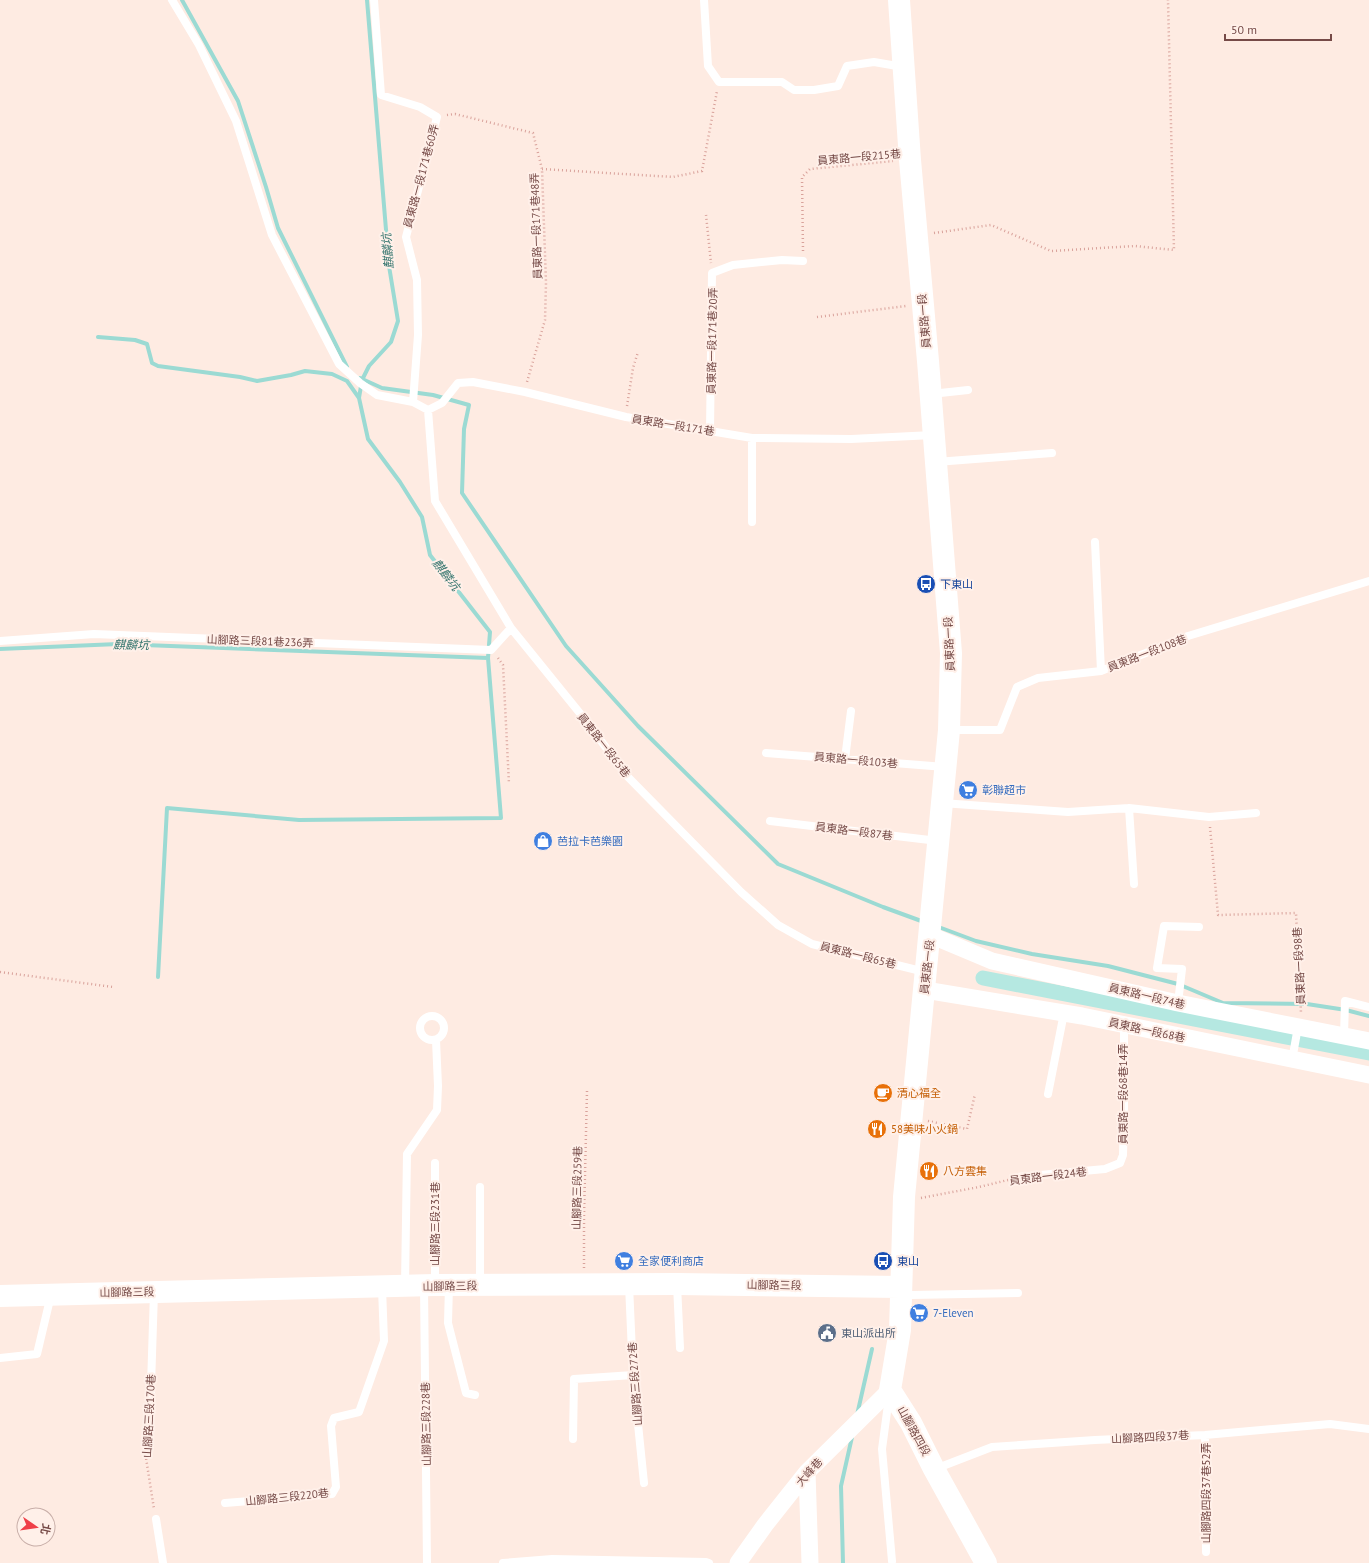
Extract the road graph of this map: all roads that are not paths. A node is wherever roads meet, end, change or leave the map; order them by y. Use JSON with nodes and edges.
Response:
{"nodes":[{"id":1,"x":172,"y":0,"type":"edge"},
{"id":2,"x":374,"y":0,"type":"edge"},
{"id":3,"x":704,"y":0,"type":"edge"},
{"id":4,"x":898,"y":0,"type":"edge"},
{"id":5,"x":904,"y":67,"type":"junction"},
{"id":6,"x":804,"y":261,"type":"road end"},
{"id":7,"x":968,"y":390,"type":"dead end"},
{"id":8,"x":930,"y":394,"type":"junction"},
{"id":9,"x":413,"y":402,"type":"junction"},
{"id":10,"x":428,"y":410,"type":"junction"},
{"id":11,"x":710,"y":431,"type":"junction"},
{"id":12,"x":933,"y":435,"type":"junction"},
{"id":13,"x":752,"y":438,"type":"junction"},
{"id":14,"x":1052,"y":453,"type":"dead end"},
{"id":15,"x":935,"y":462,"type":"junction"},
{"id":16,"x":752,"y":522,"type":"dead end"},
{"id":17,"x":1095,"y":542,"type":"dead end"},
{"id":18,"x":1369,"y":581,"type":"edge"},
{"id":19,"x":511,"y":628,"type":"junction"},
{"id":20,"x":0,"y":641,"type":"edge"},
{"id":21,"x":1101,"y":671,"type":"junction"},
{"id":22,"x":851,"y":711,"type":"dead end"},
{"id":23,"x":949,"y":730,"type":"junction"},
{"id":24,"x":766,"y":753,"type":"dead end"},
{"id":25,"x":845,"y":759,"type":"junction"},
{"id":26,"x":945,"y":767,"type":"junction"},
{"id":27,"x":942,"y":803,"type":"junction"},
{"id":28,"x":1129,"y":808,"type":"junction"},
{"id":29,"x":1256,"y":813,"type":"dead end"},
{"id":30,"x":770,"y":821,"type":"dead end"},
{"id":31,"x":938,"y":841,"type":"junction"},
{"id":32,"x":1134,"y":884,"type":"dead end"},
{"id":33,"x":1199,"y":927,"type":"dead end"},
{"id":34,"x":930,"y":935,"type":"junction"},
{"id":35,"x":925,"y":981,"type":"junction"},
{"id":36,"x":1178,"y":1004,"type":"junction"},
{"id":37,"x":1369,"y":1007,"type":"edge"},
{"id":38,"x":1064,"y":1013,"type":"junction"},
{"id":39,"x":1124,"y":1025,"type":"junction"},
{"id":40,"x":1298,"y":1027,"type":"junction"},
{"id":41,"x":1344,"y":1036,"type":"junction"},
{"id":42,"x":436,"y":1040,"type":"dead end"},
{"id":43,"x":1369,"y":1041,"type":"edge"},
{"id":44,"x":1292,"y":1060,"type":"junction"},
{"id":45,"x":1369,"y":1075,"type":"edge"},
{"id":46,"x":1048,"y":1094,"type":"dead end"},
{"id":47,"x":435,"y":1163,"type":"dead end"},
{"id":48,"x":1120,"y":1163,"type":"joint"},
{"id":49,"x":1018,"y":1177,"type":"road end"},
{"id":50,"x":480,"y":1188,"type":"dead end"},
{"id":51,"x":630,"y":1284,"type":"junction"},
{"id":52,"x":677,"y":1284,"type":"junction"},
{"id":53,"x":480,"y":1285,"type":"junction"},
{"id":54,"x":428,"y":1286,"type":"junction"},
{"id":55,"x":382,"y":1287,"type":"junction"},
{"id":56,"x":901,"y":1287,"type":"junction"},
{"id":57,"x":154,"y":1292,"type":"junction"},
{"id":58,"x":1018,"y":1293,"type":"dead end"},
{"id":59,"x":51,"y":1294,"type":"junction"},
{"id":60,"x":0,"y":1296,"type":"edge"},
{"id":61,"x":680,"y":1348,"type":"dead end"},
{"id":62,"x":0,"y":1358,"type":"edge"},
{"id":63,"x":633,"y":1375,"type":"junction"},
{"id":64,"x":890,"y":1390,"type":"junction"},
{"id":65,"x":475,"y":1395,"type":"dead end"},
{"id":66,"x":150,"y":1417,"type":"road end"},
{"id":67,"x":1369,"y":1429,"type":"edge"},
{"id":68,"x":1206,"y":1435,"type":"junction"},
{"id":69,"x":573,"y":1440,"type":"dead end"},
{"id":70,"x":934,"y":1469,"type":"junction"},
{"id":71,"x":807,"y":1472,"type":"junction"},
{"id":72,"x":644,"y":1483,"type":"dead end"},
{"id":73,"x":225,"y":1503,"type":"dead end"},
{"id":74,"x":156,"y":1519,"type":"road end"},
{"id":75,"x":1206,"y":1552,"type":"dead end"},
{"id":76,"x":892,"y":1562,"type":"dead end"},
{"id":77,"x":163,"y":1563,"type":"edge"},
{"id":78,"x":428,"y":1563,"type":"edge"},
{"id":79,"x":504,"y":1563,"type":"edge"},
{"id":80,"x":709,"y":1563,"type":"edge"},
{"id":81,"x":738,"y":1563,"type":"edge"},
{"id":82,"x":810,"y":1563,"type":"edge"},
{"id":83,"x":986,"y":1563,"type":"edge"}],
"edges":[{"from":1,"to":9,"type":"lane"},
{"from":2,"to":9,"type":"lane","name":"員東路一段171巷60弄"},
{"from":3,"to":5,"type":"lane"},
{"from":4,"to":5,"type":"main road","name":"員東路一段"},
{"from":5,"to":8,"type":"main road","name":"員東路一段"},
{"from":6,"to":11,"type":"lane","name":"員東路一段171巷20弄"},
{"from":7,"to":8,"type":"lane"},
{"from":8,"to":12,"type":"main road","name":"員東路一段"},
{"from":9,"to":10,"type":"lane"},
{"from":10,"to":11,"type":"lane","name":"員東路一段171巷"},
{"from":10,"to":19,"type":"lane","name":"員東路一段65巷"},
{"from":11,"to":13,"type":"lane","name":"員東路一段171巷"},
{"from":12,"to":13,"type":"lane","name":"員東路一段171巷"},
{"from":12,"to":15,"type":"main road","name":"員東路一段"},
{"from":13,"to":16,"type":"lane"},
{"from":14,"to":15,"type":"lane"},
{"from":15,"to":23,"type":"main road","name":"員東路一段"},
{"from":17,"to":21,"type":"lane"},
{"from":18,"to":21,"type":"lane","name":"員東路一段108巷"},
{"from":19,"to":20,"type":"lane","name":"山腳路三段81巷236弄"},
{"from":19,"to":35,"type":"lane","name":"員東路一段65巷"},
{"from":21,"to":23,"type":"lane","name":"員東路一段108巷"},
{"from":22,"to":25,"type":"lane"},
{"from":23,"to":26,"type":"main road","name":"員東路一段"},
{"from":24,"to":25,"type":"lane","name":"員東路一段103巷"},
{"from":25,"to":26,"type":"lane","name":"員東路一段103巷"},
{"from":26,"to":27,"type":"main road","name":"員東路一段"},
{"from":27,"to":28,"type":"lane"},
{"from":27,"to":31,"type":"main road","name":"員東路一段"},
{"from":28,"to":29,"type":"lane"},
{"from":28,"to":32,"type":"lane"},
{"from":30,"to":31,"type":"lane","name":"員東路一段87巷"},
{"from":31,"to":34,"type":"main road","name":"員東路一段"},
{"from":33,"to":36,"type":"lane"},
{"from":34,"to":35,"type":"main road","name":"員東路一段"},
{"from":34,"to":36,"type":"street","name":"員東路一段74巷"},
{"from":35,"to":38,"type":"street","name":"員東路一段68巷"},
{"from":35,"to":56,"type":"main road","name":"員東路一段"},
{"from":36,"to":40,"type":"street","name":"員東路一段74巷"},
{"from":37,"to":41,"type":"lane"},
{"from":38,"to":39,"type":"street","name":"員東路一段68巷"},
{"from":38,"to":46,"type":"lane"},
{"from":39,"to":44,"type":"street","name":"員東路一段68巷"},
{"from":39,"to":48,"type":"lane","name":"員東路一段68巷14弄"},
{"from":40,"to":41,"type":"street","name":"員東路一段74巷"},
{"from":40,"to":44,"type":"lane"},
{"from":41,"to":43,"type":"street","name":"員東路一段74巷"},
{"from":42,"to":54,"type":"lane"},
{"from":44,"to":45,"type":"street","name":"員東路一段68巷"},
{"from":47,"to":54,"type":"lane","name":"山腳路三段231巷"},
{"from":48,"to":49,"type":"lane","name":"員東路一段24巷"},
{"from":50,"to":53,"type":"lane"},
{"from":51,"to":52,"type":"main road","name":"山腳路三段"},
{"from":51,"to":53,"type":"main road","name":"山腳路三段"},
{"from":51,"to":63,"type":"lane","name":"山腳路三段272巷"},
{"from":52,"to":56,"type":"main road","name":"山腳路三段"},
{"from":52,"to":61,"type":"lane"},
{"from":53,"to":54,"type":"main road","name":"山腳路三段"},
{"from":54,"to":55,"type":"main road","name":"山腳路三段"},
{"from":54,"to":65,"type":"lane"},
{"from":54,"to":78,"type":"lane","name":"山腳路三段228巷"},
{"from":55,"to":57,"type":"main road","name":"山腳路三段"},
{"from":55,"to":73,"type":"lane","name":"山腳路三段220巷"},
{"from":56,"to":58,"type":"lane"},
{"from":56,"to":64,"type":"main road"},
{"from":57,"to":59,"type":"main road","name":"山腳路三段"},
{"from":57,"to":66,"type":"lane","name":"山腳路三段170巷"},
{"from":59,"to":60,"type":"main road","name":"山腳路三段"},
{"from":59,"to":62,"type":"lane"},
{"from":63,"to":69,"type":"lane"},
{"from":63,"to":72,"type":"lane","name":"山腳路三段272巷"},
{"from":64,"to":70,"type":"main road","name":"山腳路四段"},
{"from":64,"to":71,"type":"street","name":"大峰巷"},
{"from":64,"to":76,"type":"lane"},
{"from":67,"to":68,"type":"lane","name":"山腳路四段37巷"},
{"from":68,"to":70,"type":"lane","name":"山腳路四段37巷"},
{"from":68,"to":75,"type":"lane","name":"山腳路四段37巷52弄"},
{"from":70,"to":83,"type":"main road","name":"山腳路四段"},
{"from":71,"to":81,"type":"street","name":"大峰巷"},
{"from":71,"to":82,"type":"street"},
{"from":74,"to":77,"type":"lane"},
{"from":79,"to":80,"type":"lane"}]}
